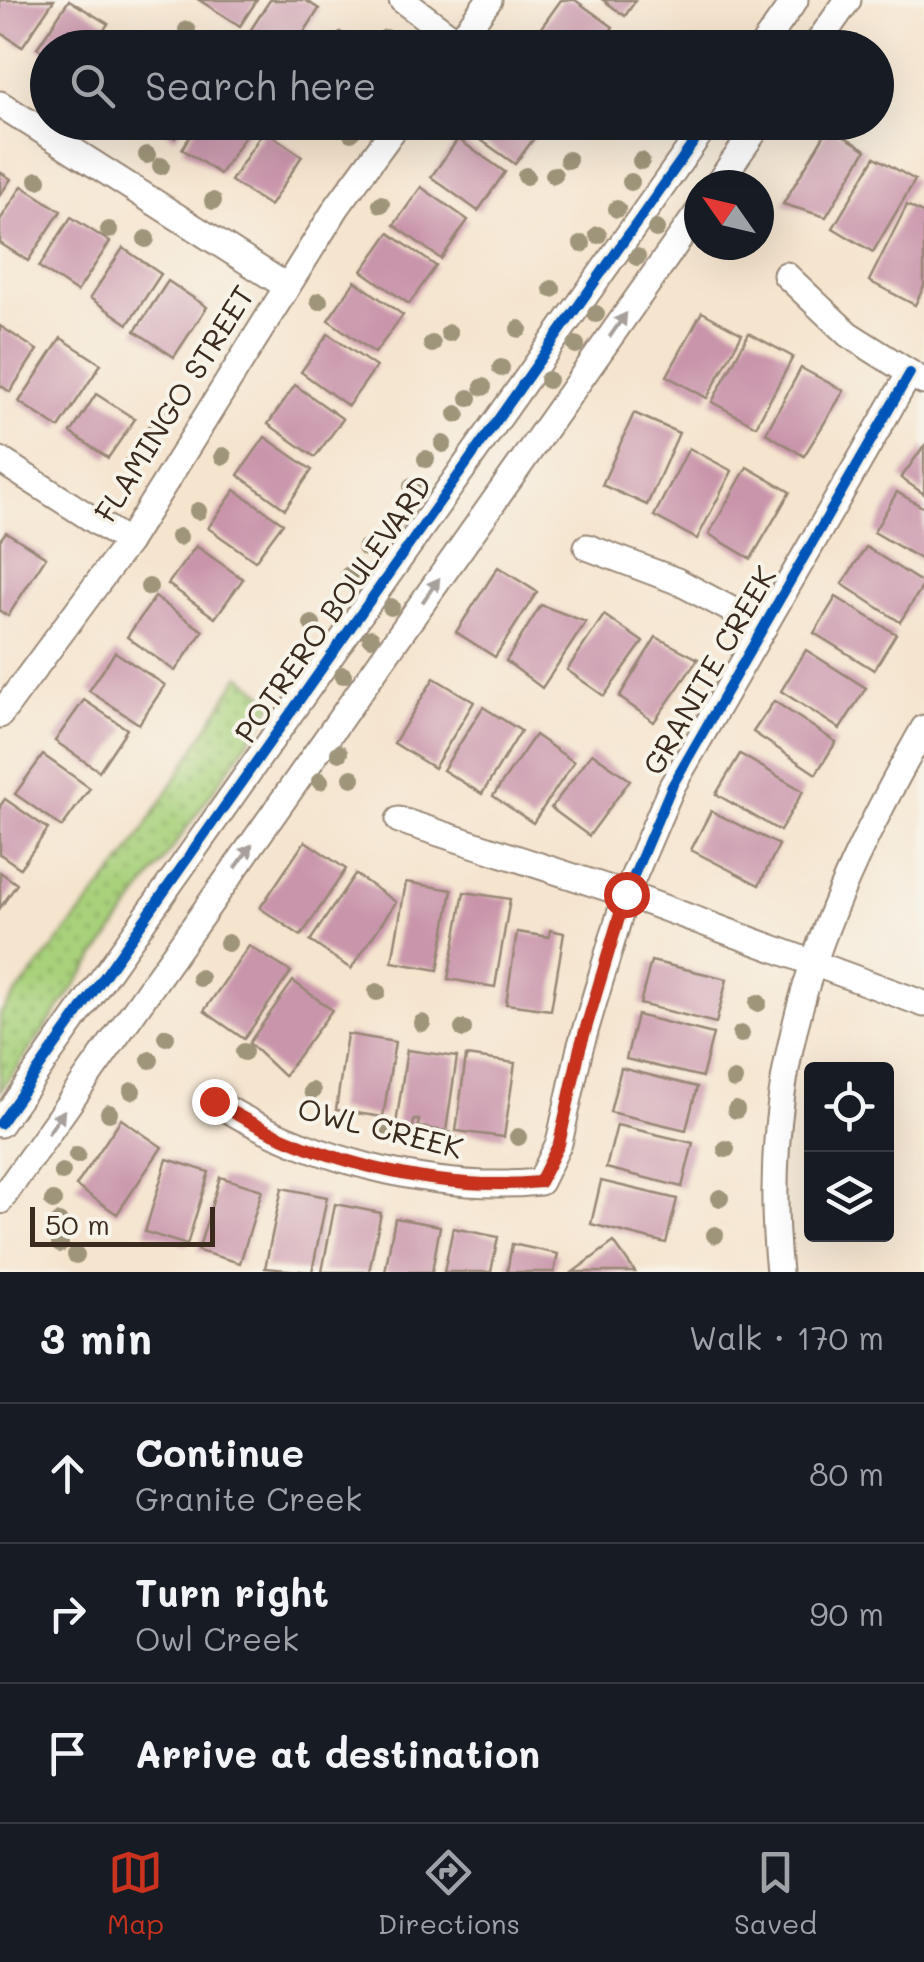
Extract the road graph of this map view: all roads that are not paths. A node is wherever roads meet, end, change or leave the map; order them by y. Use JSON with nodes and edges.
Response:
{"nodes":[{"id":1,"x":402,"y":0,"type":"edge"},
{"id":2,"x":489,"y":0,"type":"edge"},
{"id":3,"x":795,"y":0,"type":"edge"},
{"id":4,"x":848,"y":0,"type":"edge"},
{"id":5,"x":438,"y":30,"type":"edge"},
{"id":6,"x":467,"y":30,"type":"edge"},
{"id":7,"x":774,"y":30,"type":"edge"},
{"id":8,"x":827,"y":30,"type":"edge"},
{"id":9,"x":0,"y":104,"type":"edge"},
{"id":10,"x":30,"y":123,"type":"edge"},
{"id":11,"x":57,"y":140,"type":"edge"},
{"id":12,"x":387,"y":140,"type":"edge"},
{"id":13,"x":695,"y":140,"type":"edge"},
{"id":14,"x":749,"y":140,"type":"edge"},
{"id":15,"x":728,"y":170,"type":"edge"},
{"id":16,"x":684,"y":232,"type":"edge"},
{"id":17,"x":786,"y":275,"type":"dead end"},
{"id":18,"x":286,"y":286,"type":"junction"},
{"id":19,"x":917,"y":378,"type":"edge"},
{"id":20,"x":0,"y":460,"type":"edge"},
{"id":21,"x":128,"y":542,"type":"junction"},
{"id":22,"x":587,"y":547,"type":"dead end"},
{"id":23,"x":764,"y":627,"type":"junction"},
{"id":24,"x":0,"y":716,"type":"edge"},
{"id":25,"x":924,"y":728,"type":"edge"},
{"id":26,"x":400,"y":820,"type":"dead end"},
{"id":27,"x":626,"y":894,"type":"junction"},
{"id":28,"x":814,"y":961,"type":"junction"},
{"id":29,"x":924,"y":1004,"type":"edge"},
{"id":30,"x":214,"y":1101,"type":"dead end"},
{"id":31,"x":0,"y":1124,"type":"edge"},
{"id":32,"x":540,"y":1182,"type":"joint"},
{"id":33,"x":0,"y":1201,"type":"edge"},
{"id":34,"x":779,"y":1272,"type":"edge"}],
"edges":[{"from":1,"to":5,"type":"street"},
{"from":2,"to":6,"type":"street"},
{"from":3,"to":7,"type":"street"},
{"from":4,"to":8,"type":"street"},
{"from":9,"to":10,"type":"street"},
{"from":11,"to":18,"type":"street"},
{"from":12,"to":18,"type":"street","name":"FLAMINGO STREET"},
{"from":13,"to":31,"type":"street","name":"POTRERO BOULEVARD"},
{"from":14,"to":15,"type":"street"},
{"from":33,"to":16,"type":"street","one_way":true},
{"from":17,"to":19,"type":"street"},
{"from":18,"to":21,"type":"street","name":"FLAMINGO STREET"},
{"from":19,"to":23,"type":"street","name":"GRANITE CREEK"},
{"from":20,"to":21,"type":"street"},
{"from":21,"to":24,"type":"street","name":"FLAMINGO STREET"},
{"from":22,"to":23,"type":"street"},
{"from":23,"to":27,"type":"street","name":"GRANITE CREEK"},
{"from":25,"to":28,"type":"street"},
{"from":26,"to":27,"type":"street"},
{"from":27,"to":28,"type":"street"},
{"from":27,"to":32,"type":"street","name":"GRANITE CREEK"},
{"from":28,"to":29,"type":"street"},
{"from":28,"to":34,"type":"street"},
{"from":30,"to":32,"type":"street","name":"OWL CREEK"}]}
